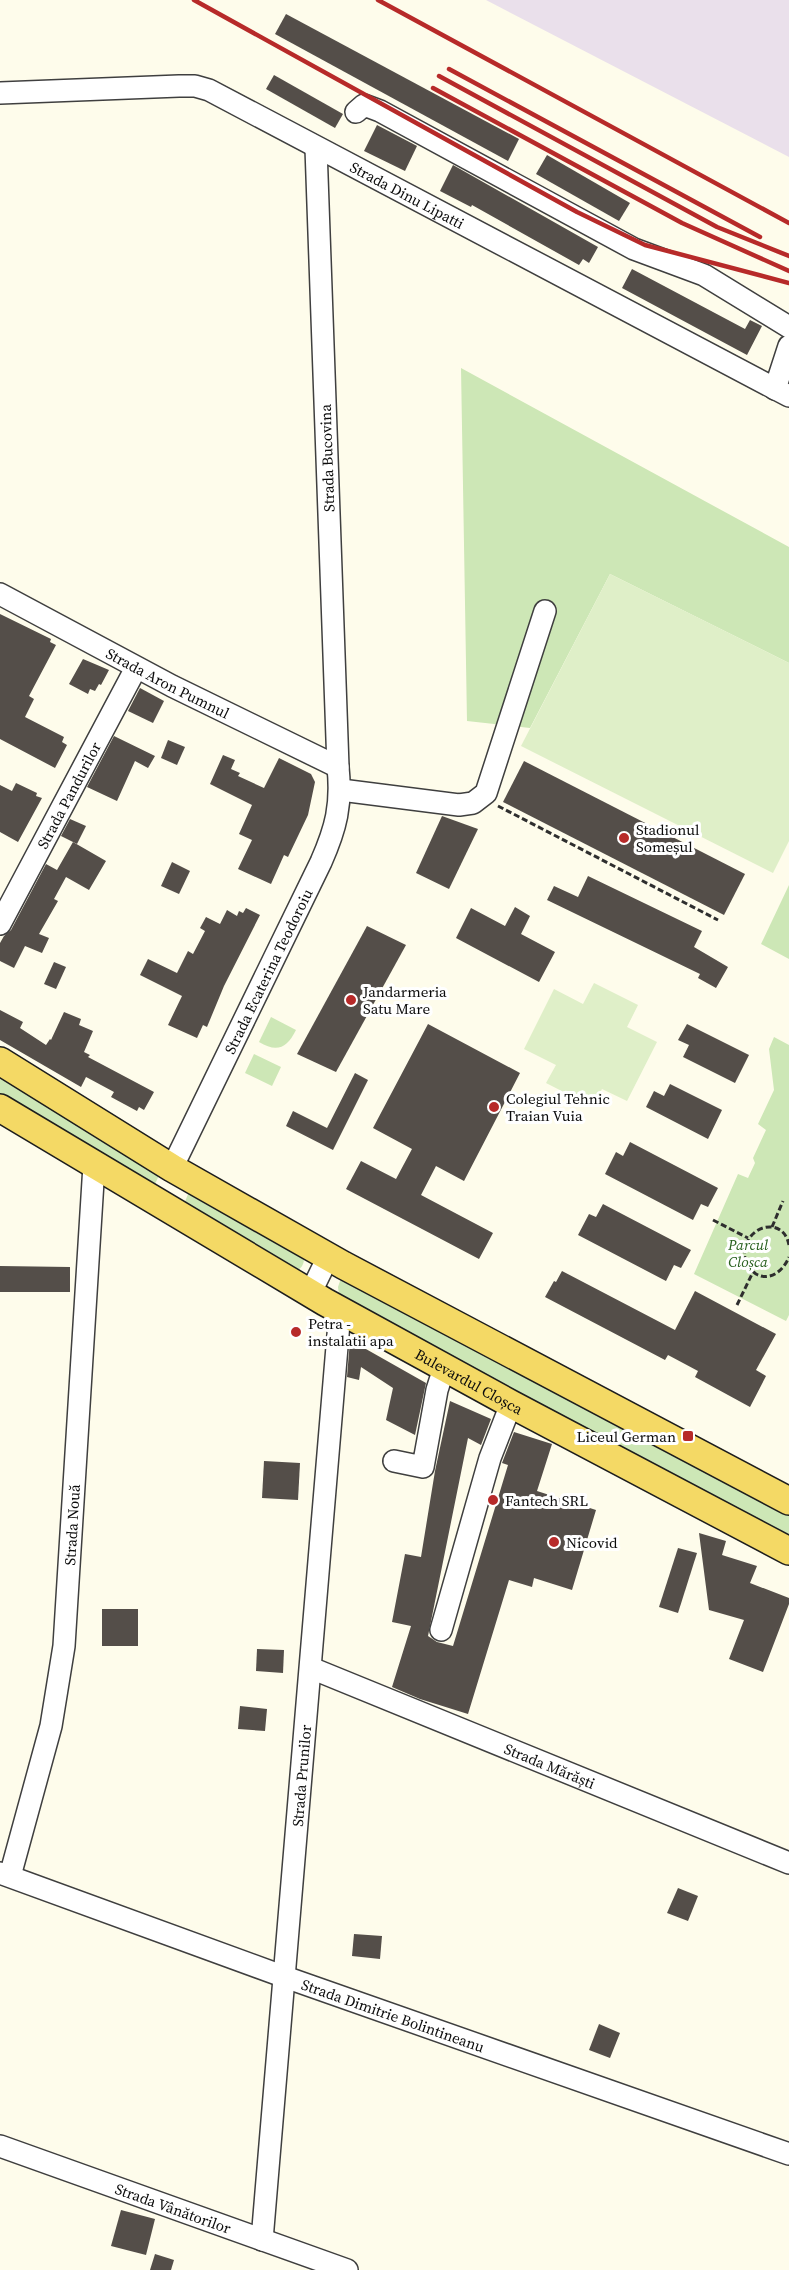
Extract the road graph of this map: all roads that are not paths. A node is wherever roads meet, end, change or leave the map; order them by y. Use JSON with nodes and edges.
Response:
{"nodes":[{"id":1,"x":0,"y":93,"type":"edge"},
{"id":2,"x":356,"y":112,"type":"dead end"},
{"id":3,"x":316,"y":148,"type":"junction"},
{"id":4,"x":789,"y":327,"type":"edge"},
{"id":5,"x":789,"y":346,"type":"edge"},
{"id":6,"x":782,"y":393,"type":"edge"},
{"id":7,"x":0,"y":594,"type":"edge"},
{"id":8,"x":545,"y":610,"type":"dead end"},
{"id":9,"x":136,"y":668,"type":"junction"},
{"id":10,"x":338,"y":767,"type":"junction"},
{"id":11,"x":340,"y":790,"type":"junction"},
{"id":12,"x":0,"y":924,"type":"edge"},
{"id":13,"x":0,"y":1061,"type":"edge"},
{"id":14,"x":0,"y":1108,"type":"edge"},
{"id":15,"x":94,"y":1165,"type":"junction"},
{"id":16,"x":172,"y":1168,"type":"junction"},
{"id":17,"x":328,"y":1257,"type":"junction"},
{"id":18,"x":310,"y":1294,"type":"junction"},
{"id":19,"x":340,"y":1311,"type":"junction"},
{"id":20,"x":444,"y":1368,"type":"junction"},
{"id":21,"x":511,"y":1404,"type":"junction"},
{"id":22,"x":394,"y":1461,"type":"dead end"},
{"id":23,"x":789,"y":1501,"type":"edge"},
{"id":24,"x":789,"y":1551,"type":"edge"},
{"id":25,"x":441,"y":1630,"type":"dead end"},
{"id":26,"x":311,"y":1668,"type":"junction"},
{"id":27,"x":789,"y":1863,"type":"edge"},
{"id":28,"x":5,"y":1874,"type":"edge"},
{"id":29,"x":285,"y":1977,"type":"junction"},
{"id":30,"x":0,"y":2146,"type":"edge"},
{"id":31,"x":789,"y":2154,"type":"edge"},
{"id":32,"x":262,"y":2240,"type":"junction"},
{"id":33,"x":347,"y":2270,"type":"edge"}],
"edges":[{"from":1,"to":3,"type":"street","name":"Strada Dinu Lipatti"},
{"from":2,"to":4,"type":"street"},
{"from":3,"to":6,"type":"street","name":"Strada Dinu Lipatti"},
{"from":3,"to":10,"type":"street","name":"Strada Bucovina"},
{"from":5,"to":6,"type":"street"},
{"from":7,"to":9,"type":"street","name":"Strada Aron Pumnul"},
{"from":8,"to":11,"type":"street"},
{"from":9,"to":10,"type":"street","name":"Strada Aron Pumnul"},
{"from":9,"to":12,"type":"street","name":"Strada Pandurilor"},
{"from":10,"to":11,"type":"street","name":"Strada Ecaterina Teodoroiu"},
{"from":11,"to":16,"type":"street","name":"Strada Ecaterina Teodoroiu"},
{"from":13,"to":16,"type":"main road"},
{"from":14,"to":15,"type":"main road","name":"Bulevardul Cloșca"},
{"from":15,"to":18,"type":"main road","name":"Bulevardul Cloșca"},
{"from":15,"to":28,"type":"street","name":"Strada Nouă"},
{"from":16,"to":17,"type":"main road"},
{"from":17,"to":18,"type":"street"},
{"from":17,"to":23,"type":"main road"},
{"from":18,"to":19,"type":"main road","name":"Bulevardul Cloșca"},
{"from":19,"to":20,"type":"main road","name":"Bulevardul Cloșca"},
{"from":19,"to":26,"type":"street","name":"Strada Prunilor"},
{"from":20,"to":21,"type":"main road","name":"Bulevardul Cloșca"},
{"from":20,"to":22,"type":"street"},
{"from":21,"to":24,"type":"main road","name":"Bulevardul Cloșca"},
{"from":21,"to":25,"type":"street"},
{"from":26,"to":27,"type":"street","name":"Strada Mărăști"},
{"from":26,"to":29,"type":"street","name":"Strada Prunilor"},
{"from":28,"to":29,"type":"street","name":"Strada Dimitrie Bolintineanu"},
{"from":29,"to":31,"type":"street","name":"Strada Dimitrie Bolintineanu"},
{"from":29,"to":32,"type":"street","name":"Strada Prunilor"},
{"from":30,"to":32,"type":"street","name":"Strada Vânătorilor"},
{"from":32,"to":33,"type":"street","name":"Strada Vânătorilor"}]}
